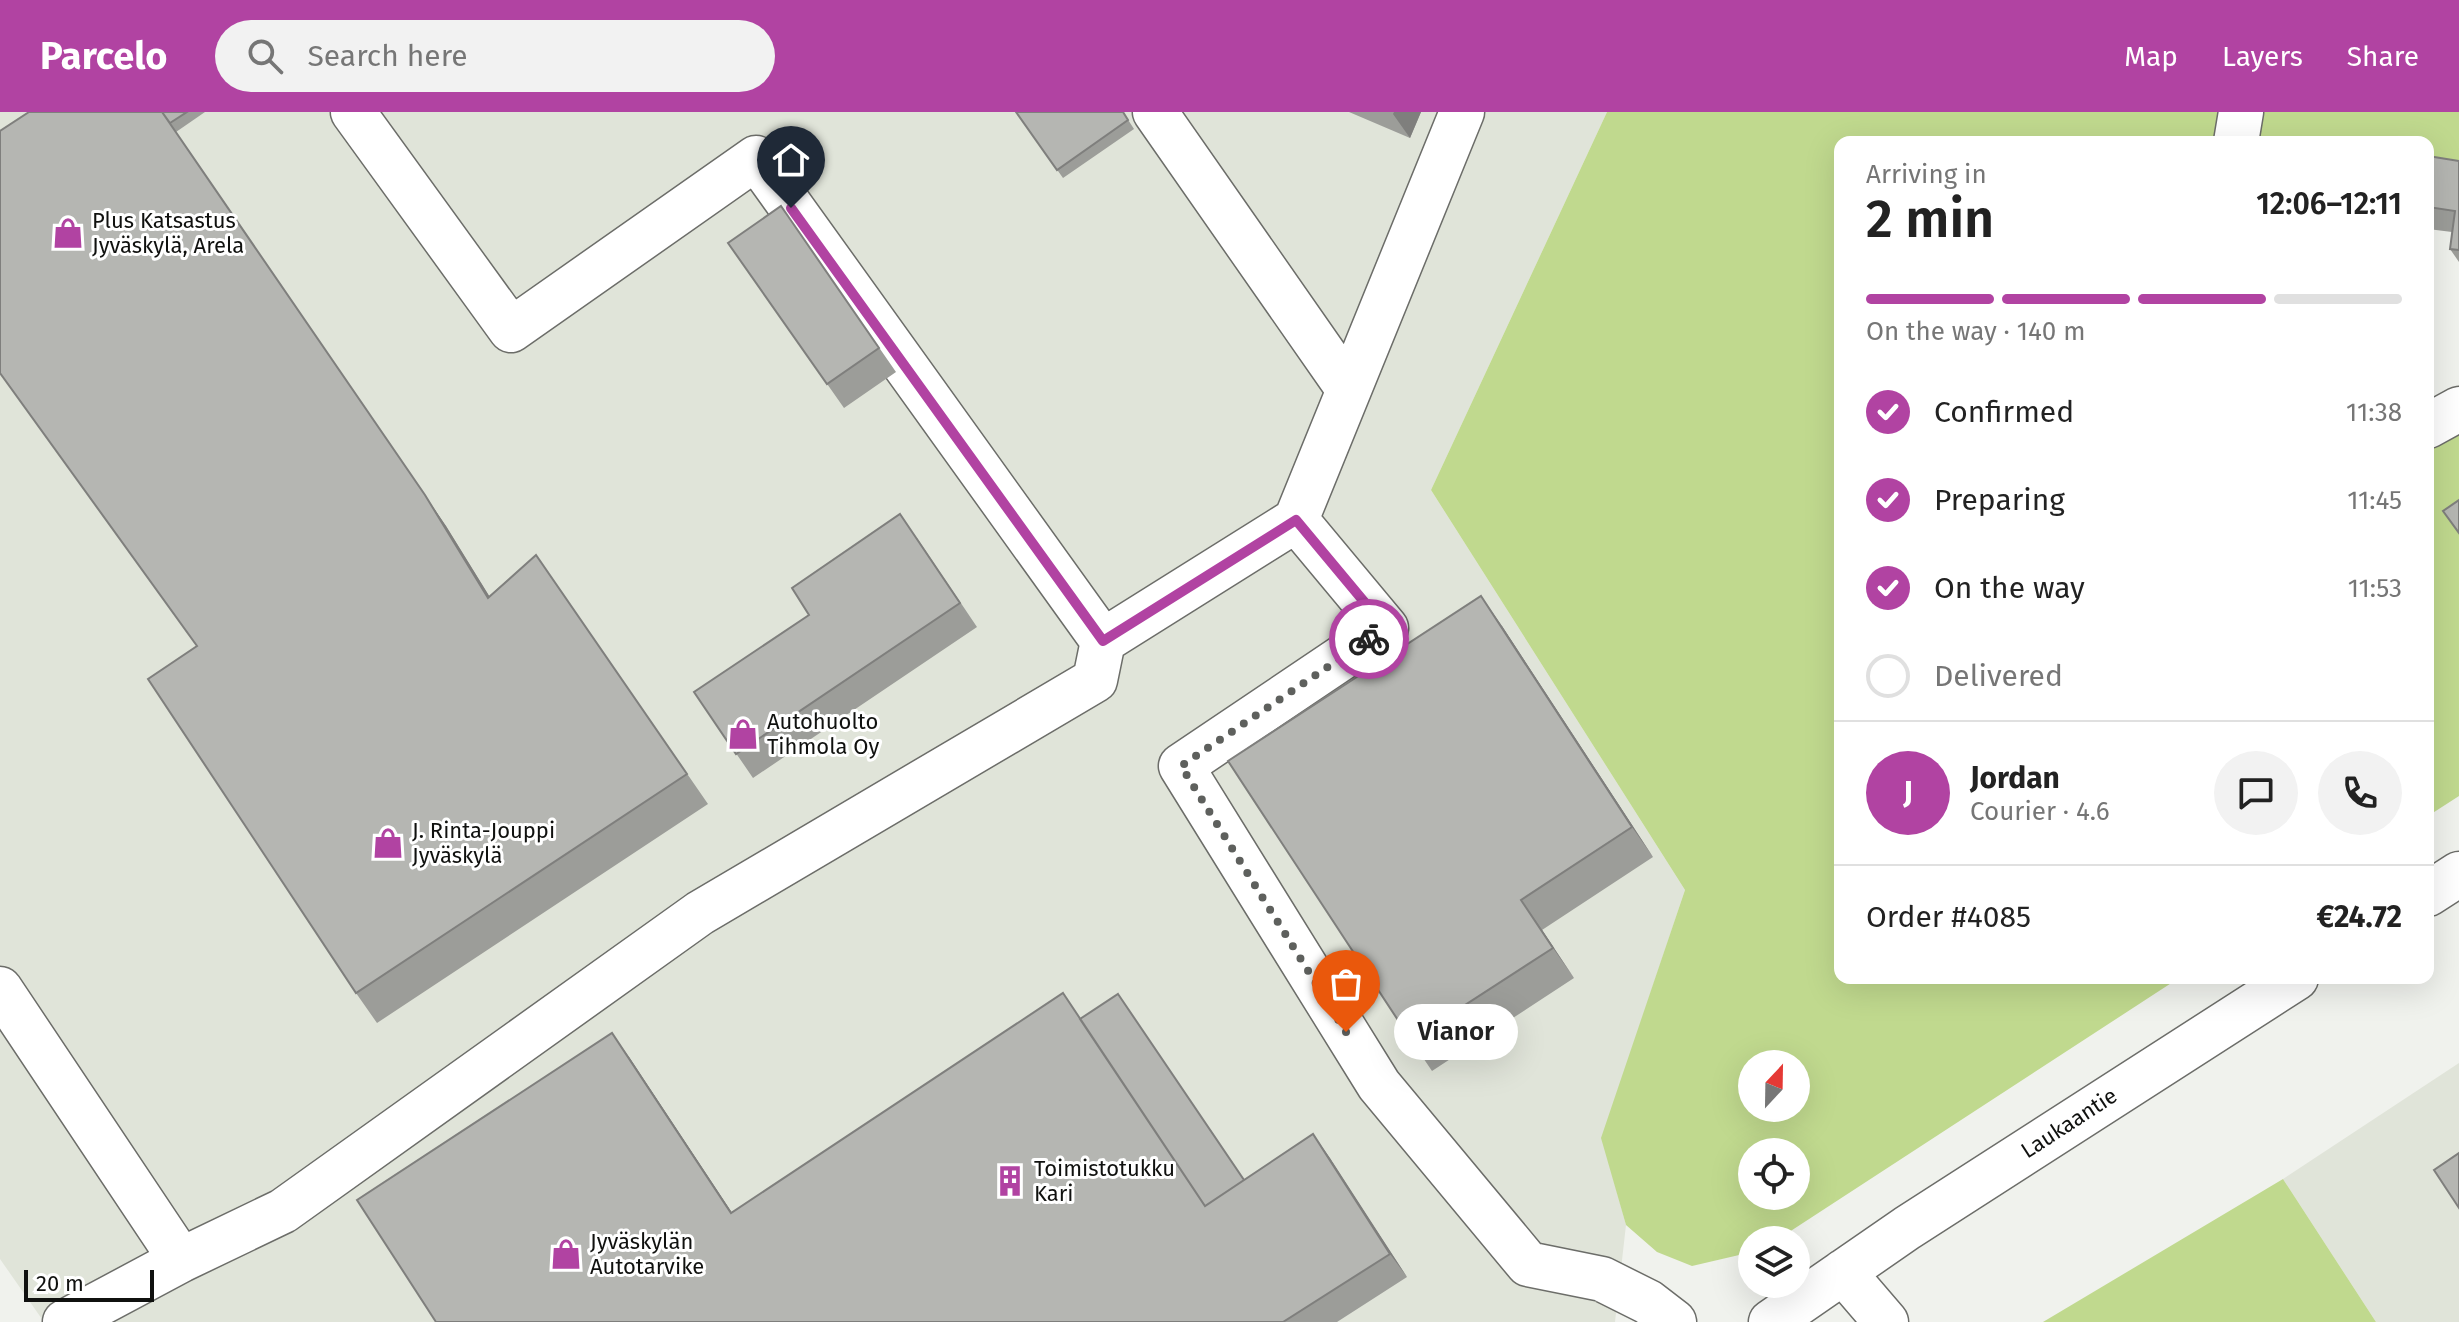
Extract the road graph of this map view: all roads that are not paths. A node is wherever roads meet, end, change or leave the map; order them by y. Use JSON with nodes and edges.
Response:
{"nodes":[{"id":1,"x":353,"y":112,"type":"edge"},
{"id":2,"x":1155,"y":112,"type":"edge"},
{"id":3,"x":1462,"y":112,"type":"edge"},
{"id":4,"x":2241,"y":112,"type":"edge"},
{"id":5,"x":2237,"y":136,"type":"edge"},
{"id":6,"x":1349,"y":390,"type":"junction"},
{"id":7,"x":2459,"y":409,"type":"edge"},
{"id":8,"x":2434,"y":423,"type":"edge"},
{"id":9,"x":1296,"y":520,"type":"junction"},
{"id":10,"x":1103,"y":641,"type":"junction"},
{"id":11,"x":2459,"y":874,"type":"edge"},
{"id":12,"x":2434,"y":890,"type":"edge"},
{"id":13,"x":2287,"y":984,"type":"edge"},
{"id":14,"x":0,"y":989,"type":"edge"},
{"id":15,"x":181,"y":1260,"type":"junction"},
{"id":16,"x":1843,"y":1272,"type":"junction"},
{"id":17,"x":65,"y":1322,"type":"edge"},
{"id":18,"x":1674,"y":1322,"type":"edge"},
{"id":19,"x":1771,"y":1322,"type":"edge"},
{"id":20,"x":1886,"y":1322,"type":"edge"}],
"edges":[{"from":1,"to":10,"type":"main road"},
{"from":2,"to":6,"type":"main road"},
{"from":3,"to":6,"type":"main road"},
{"from":4,"to":5,"type":"main road"},
{"from":6,"to":9,"type":"main road"},
{"from":7,"to":8,"type":"main road"},
{"from":9,"to":10,"type":"main road"},
{"from":9,"to":18,"type":"main road"},
{"from":10,"to":15,"type":"main road"},
{"from":11,"to":12,"type":"main road"},
{"from":13,"to":16,"type":"main road","name":"Laukaantie"},
{"from":14,"to":15,"type":"main road"},
{"from":15,"to":17,"type":"main road"},
{"from":16,"to":19,"type":"main road","name":"Laukaantie"},
{"from":16,"to":20,"type":"main road"}]}
